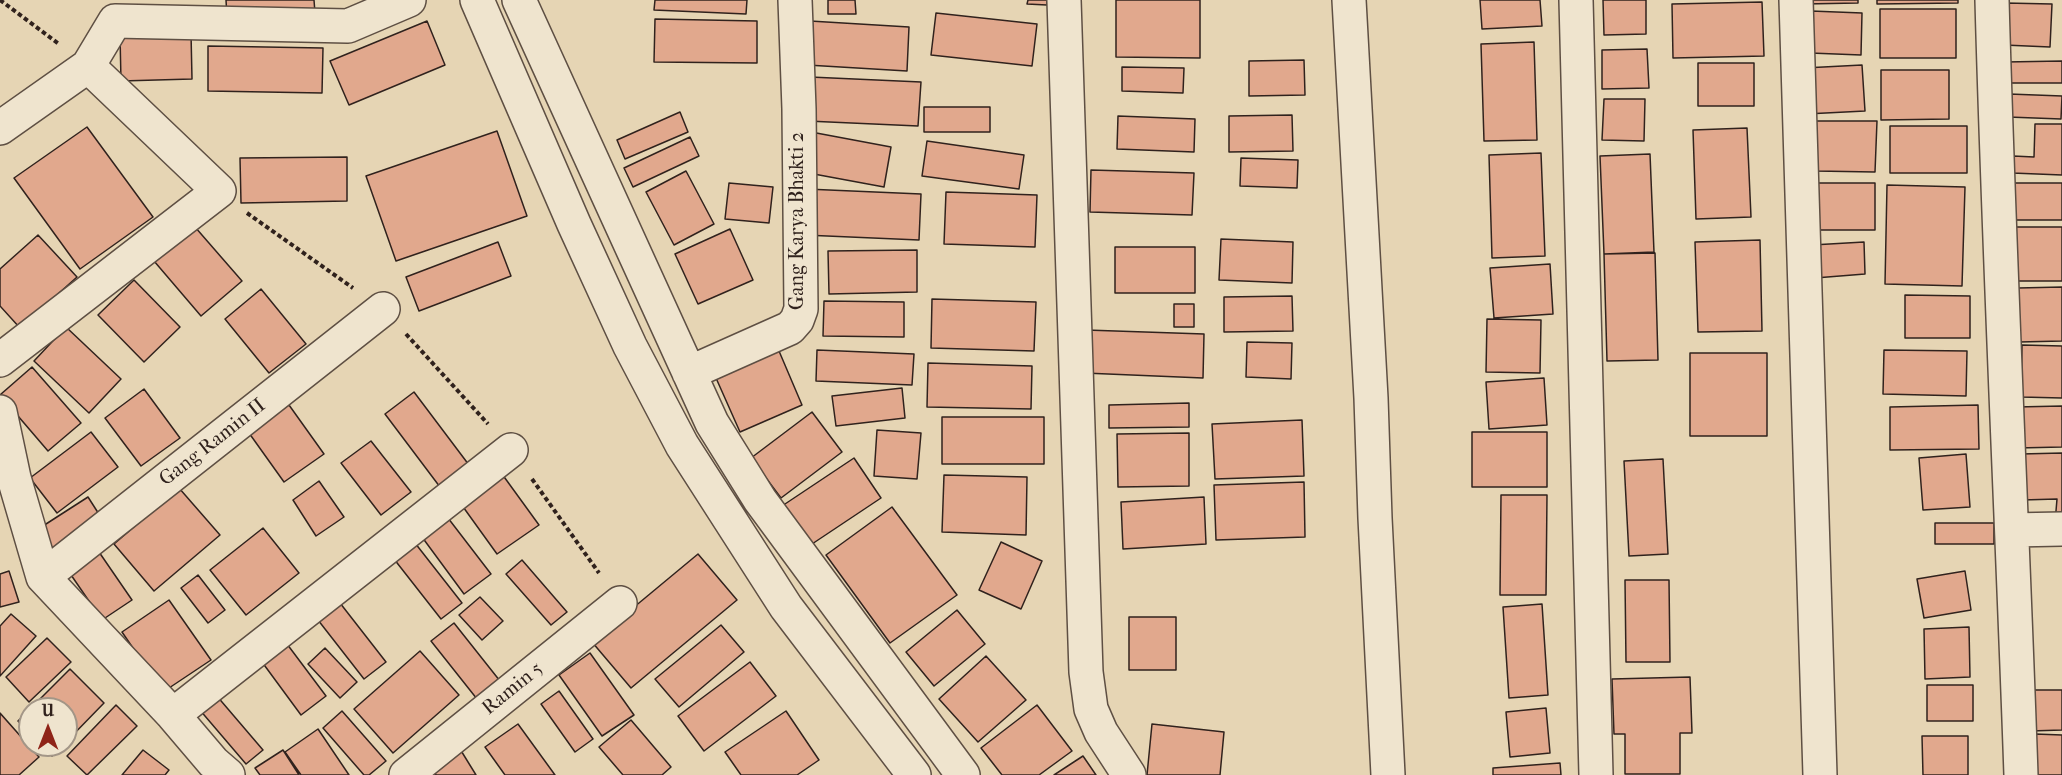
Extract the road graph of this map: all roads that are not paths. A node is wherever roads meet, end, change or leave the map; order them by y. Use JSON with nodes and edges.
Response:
{"nodes":[{"id":1,"x":409,"y":0,"type":"edge"},
{"id":2,"x":477,"y":0,"type":"edge"},
{"id":3,"x":519,"y":0,"type":"edge"},
{"id":4,"x":795,"y":0,"type":"edge"},
{"id":5,"x":1064,"y":0,"type":"edge"},
{"id":6,"x":1349,"y":0,"type":"edge"},
{"id":7,"x":1576,"y":0,"type":"edge"},
{"id":8,"x":1796,"y":0,"type":"edge"},
{"id":9,"x":1992,"y":0,"type":"edge"},
{"id":10,"x":88,"y":66,"type":"junction"},
{"id":11,"x":0,"y":128,"type":"edge"},
{"id":12,"x":383,"y":309,"type":"road end"},
{"id":13,"x":0,"y":360,"type":"edge"},
{"id":14,"x":689,"y":373,"type":"junction"},
{"id":15,"x":0,"y":412,"type":"edge"},
{"id":16,"x":511,"y":450,"type":"road end"},
{"id":17,"x":2062,"y":529,"type":"edge"},
{"id":18,"x":2012,"y":530,"type":"junction"},
{"id":19,"x":43,"y":577,"type":"junction"},
{"id":20,"x":620,"y":603,"type":"road end"},
{"id":21,"x":172,"y":715,"type":"junction"},
{"id":22,"x":213,"y":771,"type":"edge"},
{"id":23,"x":406,"y":775,"type":"edge"},
{"id":24,"x":914,"y":775,"type":"edge"},
{"id":25,"x":963,"y":775,"type":"edge"},
{"id":26,"x":1129,"y":775,"type":"edge"},
{"id":27,"x":1388,"y":775,"type":"edge"},
{"id":28,"x":1596,"y":775,"type":"edge"},
{"id":29,"x":1820,"y":775,"type":"edge"},
{"id":30,"x":2021,"y":775,"type":"edge"}],
"edges":[{"from":1,"to":10,"type":"street"},
{"from":2,"to":24,"type":"street"},
{"from":3,"to":14,"type":"street"},
{"from":4,"to":14,"type":"street","name":"Gang Karya Bhakti 2"},
{"from":5,"to":26,"type":"street"},
{"from":6,"to":27,"type":"street"},
{"from":7,"to":28,"type":"street"},
{"from":8,"to":29,"type":"street"},
{"from":9,"to":18,"type":"street"},
{"from":10,"to":11,"type":"street"},
{"from":10,"to":13,"type":"street"},
{"from":12,"to":19,"type":"street","name":"Gang Ramin II"},
{"from":14,"to":25,"type":"street"},
{"from":15,"to":19,"type":"street"},
{"from":16,"to":21,"type":"street"},
{"from":17,"to":18,"type":"street"},
{"from":18,"to":30,"type":"street"},
{"from":19,"to":21,"type":"street"},
{"from":20,"to":23,"type":"street","name":"Ramin 5"},
{"from":21,"to":22,"type":"street"}]}
